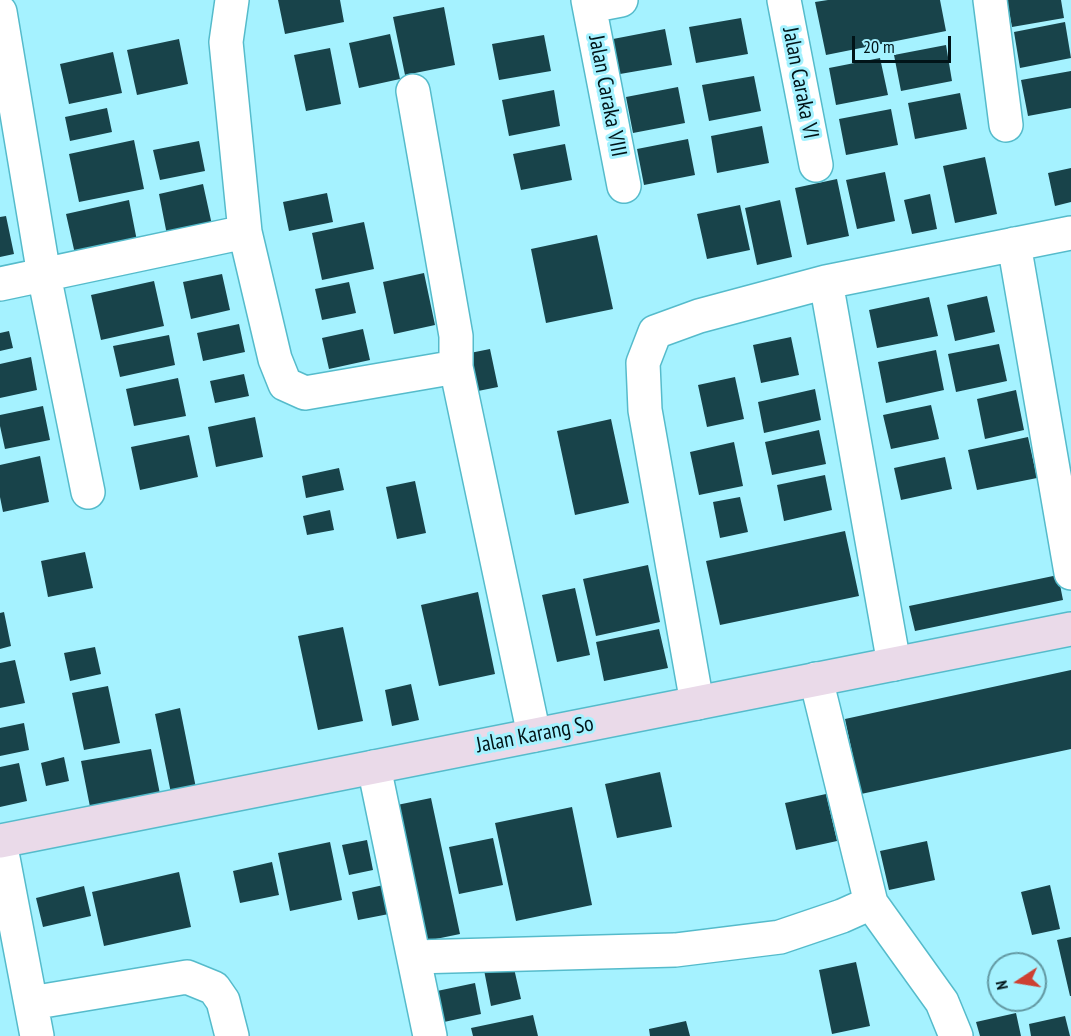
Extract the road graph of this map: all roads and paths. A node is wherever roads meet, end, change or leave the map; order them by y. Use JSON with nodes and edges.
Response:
{"nodes":[{"id":1,"x":232,"y":0,"type":"edge"},
{"id":2,"x":621,"y":0,"type":"edge"},
{"id":3,"x":784,"y":0,"type":"edge"},
{"id":4,"x":990,"y":0,"type":"edge"},
{"id":5,"x":589,"y":3,"type":"edge"},
{"id":6,"x":0,"y":12,"type":"edge"},
{"id":7,"x":413,"y":91,"type":"dead end"},
{"id":8,"x":1006,"y":125,"type":"dead end"},
{"id":9,"x":816,"y":165,"type":"dead end"},
{"id":10,"x":624,"y":186,"type":"dead end"},
{"id":11,"x":245,"y":232,"type":"junction"},
{"id":12,"x":1071,"y":233,"type":"edge"},
{"id":13,"x":1014,"y":244,"type":"junction"},
{"id":14,"x":44,"y":274,"type":"junction"},
{"id":15,"x":826,"y":282,"type":"junction"},
{"id":16,"x":0,"y":284,"type":"edge"},
{"id":17,"x":456,"y":367,"type":"junction"},
{"id":18,"x":88,"y":492,"type":"dead end"},
{"id":19,"x":1071,"y":573,"type":"edge"},
{"id":20,"x":1071,"y":629,"type":"edge"},
{"id":21,"x":894,"y":664,"type":"junction"},
{"id":22,"x":816,"y":679,"type":"junction"},
{"id":23,"x":697,"y":703,"type":"junction"},
{"id":24,"x":534,"y":735,"type":"junction"},
{"id":25,"x":374,"y":767,"type":"junction"},
{"id":26,"x":0,"y":842,"type":"edge"},
{"id":27,"x":871,"y":903,"type":"junction"},
{"id":28,"x":414,"y":957,"type":"junction"},
{"id":29,"x":31,"y":1003,"type":"junction"},
{"id":30,"x":37,"y":1036,"type":"edge"},
{"id":31,"x":232,"y":1036,"type":"edge"},
{"id":32,"x":430,"y":1036,"type":"edge"},
{"id":33,"x":956,"y":1036,"type":"edge"}],
"edges":[{"from":1,"to":11,"type":"street"},
{"from":2,"to":5,"type":"street"},
{"from":3,"to":9,"type":"street","name":"Jalan Caraka VI"},
{"from":4,"to":8,"type":"street"},
{"from":5,"to":10,"type":"street","name":"Jalan Caraka VIII"},
{"from":6,"to":14,"type":"street"},
{"from":7,"to":17,"type":"street"},
{"from":11,"to":14,"type":"street"},
{"from":11,"to":17,"type":"street"},
{"from":12,"to":13,"type":"street"},
{"from":13,"to":15,"type":"street"},
{"from":13,"to":19,"type":"street"},
{"from":14,"to":16,"type":"street"},
{"from":14,"to":18,"type":"street"},
{"from":15,"to":21,"type":"street"},
{"from":15,"to":23,"type":"street"},
{"from":17,"to":24,"type":"street"},
{"from":20,"to":21,"type":"street","name":"Jalan Karang So"},
{"from":21,"to":22,"type":"street","name":"Jalan Karang So"},
{"from":22,"to":23,"type":"street","name":"Jalan Karang So"},
{"from":22,"to":27,"type":"street"},
{"from":23,"to":24,"type":"street","name":"Jalan Karang So"},
{"from":24,"to":25,"type":"street","name":"Jalan Karang So"},
{"from":25,"to":26,"type":"street","name":"Jalan Karang So"},
{"from":25,"to":28,"type":"street"},
{"from":26,"to":29,"type":"street"},
{"from":27,"to":28,"type":"street"},
{"from":27,"to":33,"type":"street"},
{"from":28,"to":32,"type":"street"},
{"from":29,"to":30,"type":"street"},
{"from":29,"to":31,"type":"street"}]}
